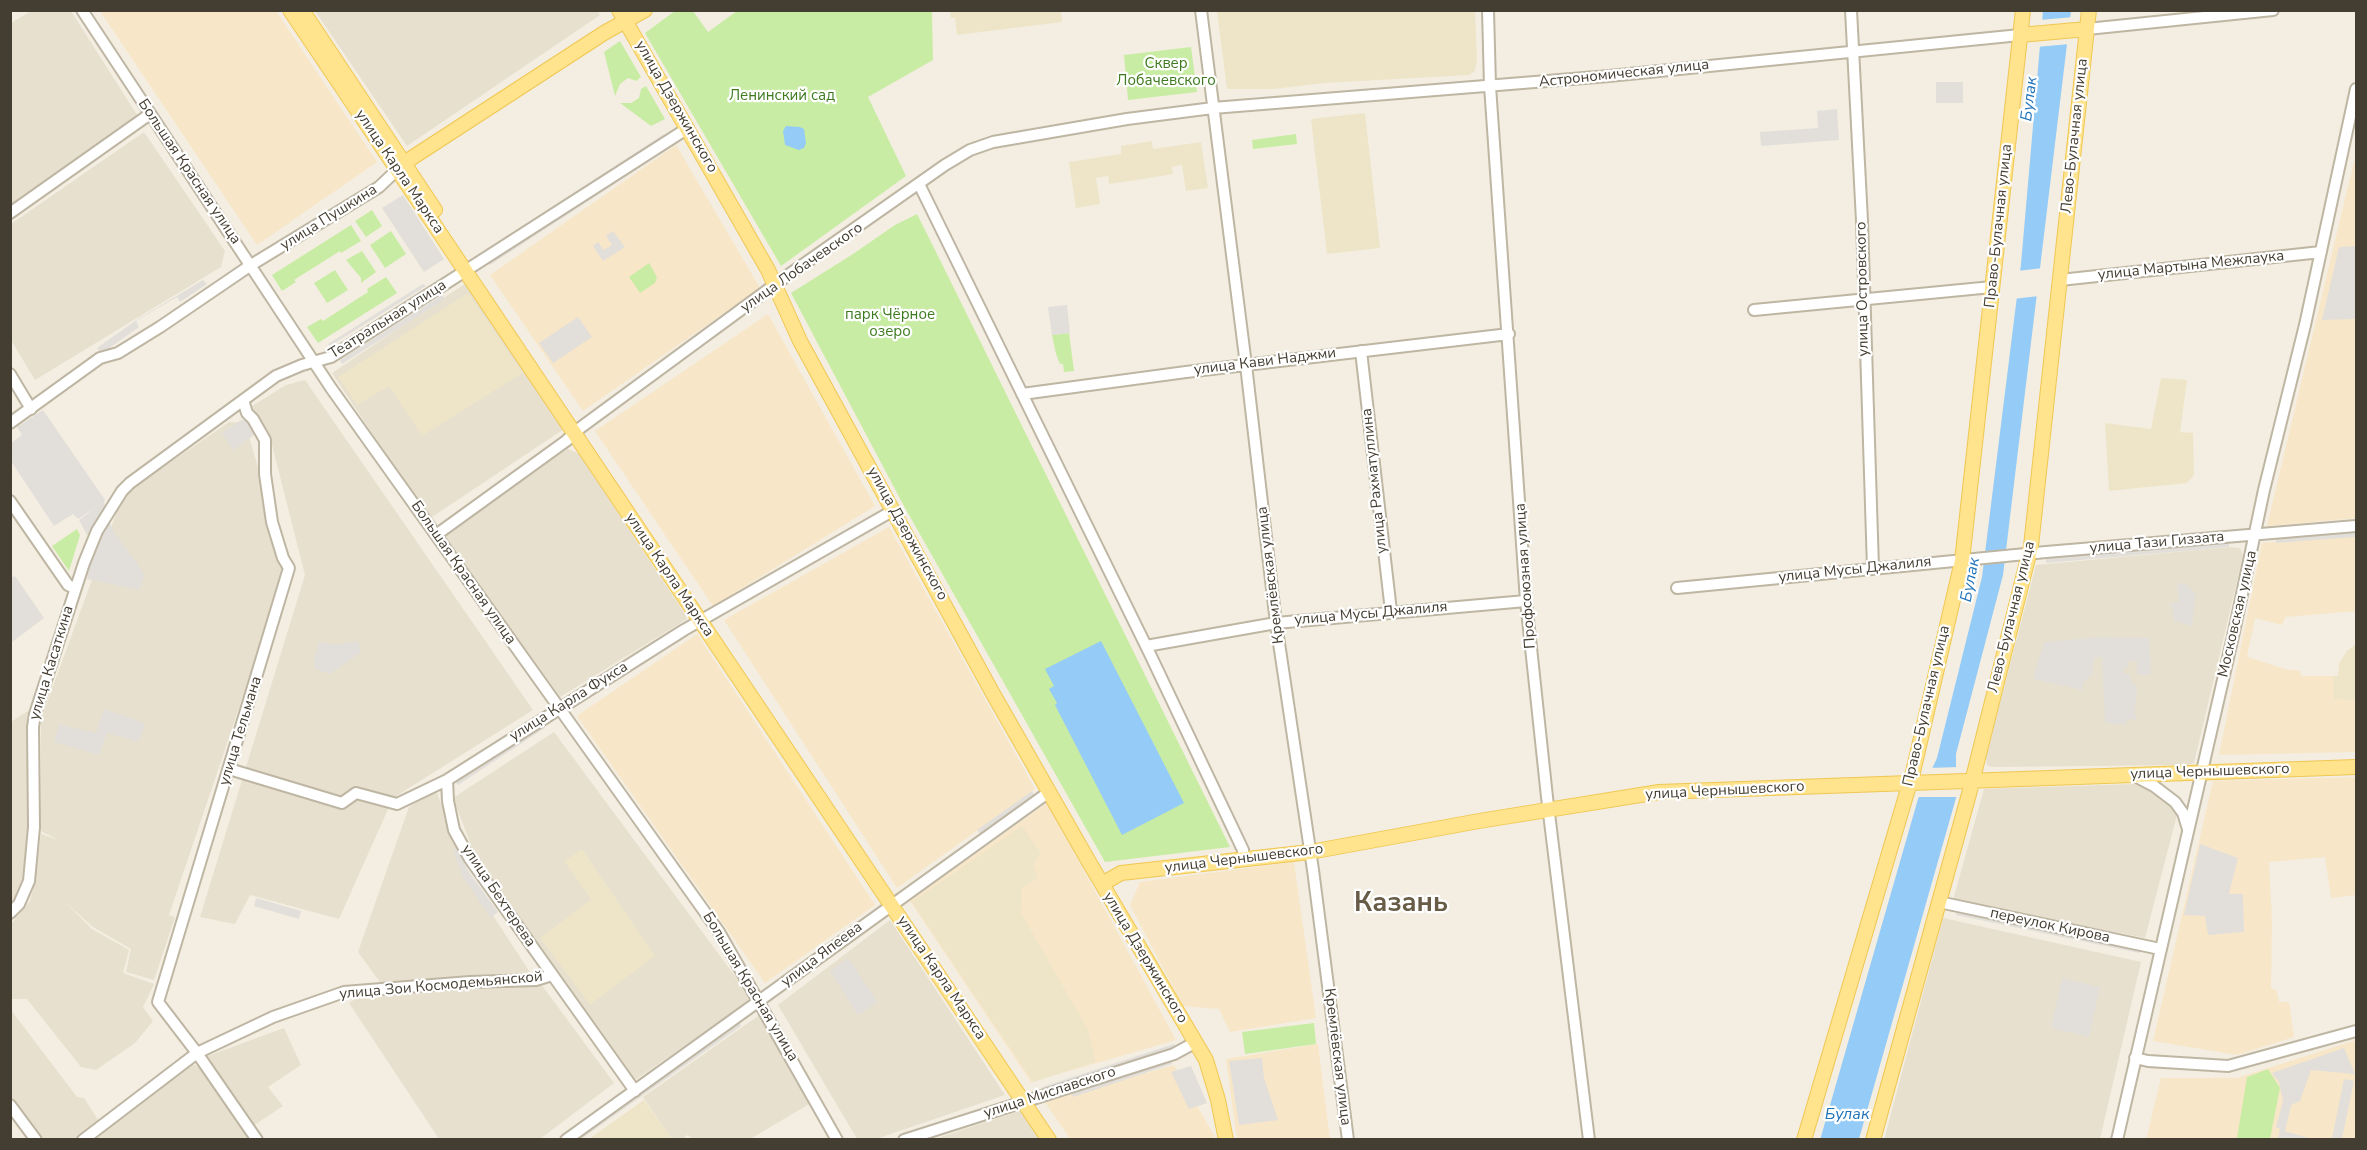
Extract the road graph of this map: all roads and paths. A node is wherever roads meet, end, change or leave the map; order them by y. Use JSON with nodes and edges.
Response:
{"nodes":[{"id":1,"x":82,"y":10,"type":"edge"},
{"id":2,"x":290,"y":10,"type":"edge"},
{"id":3,"x":302,"y":10,"type":"edge"},
{"id":4,"x":645,"y":10,"type":"edge"},
{"id":5,"x":1201,"y":10,"type":"edge"},
{"id":6,"x":1488,"y":10,"type":"edge"},
{"id":7,"x":1851,"y":10,"type":"edge"},
{"id":8,"x":2023,"y":10,"type":"edge"},
{"id":9,"x":2089,"y":10,"type":"edge"},
{"id":10,"x":2273,"y":10,"type":"edge"},
{"id":11,"x":2260,"y":11,"type":"edge"},
{"id":12,"x":623,"y":14,"type":"edge"},
{"id":13,"x":2083,"y":29,"type":"junction"},
{"id":14,"x":2027,"y":34,"type":"junction"},
{"id":15,"x":1852,"y":51,"type":"junction"},
{"id":16,"x":1490,"y":86,"type":"junction"},
{"id":17,"x":2356,"y":89,"type":"edge"},
{"id":18,"x":1214,"y":108,"type":"junction"},
{"id":19,"x":150,"y":114,"type":"junction"},
{"id":20,"x":688,"y":128,"type":"junction"},
{"id":21,"x":400,"y":166,"type":"junction"},
{"id":22,"x":920,"y":184,"type":"junction"},
{"id":23,"x":10,"y":213,"type":"edge"},
{"id":24,"x":2321,"y":252,"type":"junction"},
{"id":25,"x":251,"y":265,"type":"junction"},
{"id":26,"x":469,"y":269,"type":"junction"},
{"id":27,"x":2060,"y":280,"type":"junction"},
{"id":28,"x":774,"y":286,"type":"junction"},
{"id":29,"x":1992,"y":287,"type":"junction"},
{"id":30,"x":1864,"y":299,"type":"junction"},
{"id":31,"x":1754,"y":310,"type":"dead end"},
{"id":32,"x":1509,"y":334,"type":"junction"},
{"id":33,"x":1361,"y":351,"type":"junction"},
{"id":34,"x":313,"y":362,"type":"junction"},
{"id":35,"x":1246,"y":365,"type":"junction"},
{"id":36,"x":10,"y":374,"type":"edge"},
{"id":37,"x":1022,"y":394,"type":"junction"},
{"id":38,"x":243,"y":400,"type":"junction"},
{"id":39,"x":31,"y":409,"type":"junction"},
{"id":40,"x":10,"y":423,"type":"edge"},
{"id":41,"x":578,"y":431,"type":"junction"},
{"id":42,"x":10,"y":501,"type":"edge"},
{"id":43,"x":894,"y":510,"type":"junction"},
{"id":44,"x":2356,"y":526,"type":"edge"},
{"id":45,"x":2256,"y":534,"type":"junction"},
{"id":46,"x":436,"y":535,"type":"junction"},
{"id":47,"x":2024,"y":555,"type":"junction"},
{"id":48,"x":1967,"y":560,"type":"junction"},
{"id":49,"x":1873,"y":568,"type":"junction"},
{"id":50,"x":74,"y":588,"type":"junction"},
{"id":51,"x":1677,"y":588,"type":"dead end"},
{"id":52,"x":1526,"y":602,"type":"junction"},
{"id":53,"x":1391,"y":611,"type":"junction"},
{"id":54,"x":703,"y":619,"type":"junction"},
{"id":55,"x":1276,"y":623,"type":"junction"},
{"id":56,"x":1146,"y":646,"type":"junction"},
{"id":57,"x":560,"y":709,"type":"junction"},
{"id":58,"x":2356,"y":767,"type":"edge"},
{"id":59,"x":229,"y":769,"type":"junction"},
{"id":60,"x":2202,"y":772,"type":"junction"},
{"id":61,"x":2131,"y":774,"type":"junction"},
{"id":62,"x":447,"y":780,"type":"junction"},
{"id":63,"x":1967,"y":781,"type":"junction"},
{"id":64,"x":1915,"y":783,"type":"junction"},
{"id":65,"x":1049,"y":792,"type":"junction"},
{"id":66,"x":1549,"y":809,"type":"junction"},
{"id":67,"x":2188,"y":829,"type":"junction"},
{"id":68,"x":1310,"y":852,"type":"junction"},
{"id":69,"x":1244,"y":859,"type":"junction"},
{"id":70,"x":1102,"y":884,"type":"junction"},
{"id":71,"x":893,"y":902,"type":"junction"},
{"id":72,"x":1939,"y":902,"type":"junction"},
{"id":73,"x":10,"y":913,"type":"edge"},
{"id":74,"x":2160,"y":949,"type":"junction"},
{"id":75,"x":552,"y":975,"type":"junction"},
{"id":76,"x":759,"y":1001,"type":"junction"},
{"id":77,"x":2356,"y":1031,"type":"edge"},
{"id":78,"x":1196,"y":1042,"type":"junction"},
{"id":79,"x":197,"y":1053,"type":"junction"},
{"id":80,"x":2135,"y":1058,"type":"junction"},
{"id":81,"x":634,"y":1091,"type":"junction"},
{"id":82,"x":1027,"y":1100,"type":"junction"},
{"id":83,"x":10,"y":1105,"type":"edge"},
{"id":84,"x":36,"y":1140,"type":"edge"},
{"id":85,"x":83,"y":1140,"type":"edge"},
{"id":86,"x":257,"y":1140,"type":"edge"},
{"id":87,"x":566,"y":1140,"type":"edge"},
{"id":88,"x":837,"y":1140,"type":"edge"},
{"id":89,"x":904,"y":1140,"type":"edge"},
{"id":90,"x":1050,"y":1140,"type":"edge"},
{"id":91,"x":1057,"y":1140,"type":"edge"},
{"id":92,"x":1227,"y":1140,"type":"edge"},
{"id":93,"x":1348,"y":1140,"type":"edge"},
{"id":94,"x":1589,"y":1140,"type":"edge"},
{"id":95,"x":1804,"y":1140,"type":"edge"},
{"id":96,"x":1873,"y":1140,"type":"edge"},
{"id":97,"x":2117,"y":1140,"type":"edge"}],
"edges":[{"from":1,"to":19,"type":"street","name":"Большая Красная улица"},
{"from":2,"to":21,"type":"main road","name":"улица Карла Маркса"},
{"from":3,"to":21,"type":"main road","name":"улица Карла Маркса"},
{"from":4,"to":12,"type":"main road","name":"улица Пушкина"},
{"from":5,"to":18,"type":"street","name":"Кремлёвская улица"},
{"from":6,"to":16,"type":"street","name":"Профсоюзная улица"},
{"from":7,"to":15,"type":"street","name":"улица Островского"},
{"from":8,"to":14,"type":"main road","name":"Право-Булачная улица"},
{"from":9,"to":13,"type":"main road","name":"Лево-Булачная улица"},
{"from":10,"to":11,"type":"street"},
{"from":11,"to":13,"type":"street"},
{"from":12,"to":20,"type":"main road","name":"улица Дзержинского"},
{"from":12,"to":21,"type":"main road","name":"улица Пушкина"},
{"from":13,"to":14,"type":"main road"},
{"from":13,"to":27,"type":"main road","name":"Лево-Булачная улица"},
{"from":14,"to":15,"type":"street","name":"Астрономическая улица"},
{"from":14,"to":29,"type":"main road","name":"Право-Булачная улица"},
{"from":15,"to":16,"type":"street","name":"Астрономическая улица"},
{"from":15,"to":30,"type":"street","name":"улица Островского"},
{"from":16,"to":18,"type":"street","name":"Астрономическая улица"},
{"from":16,"to":32,"type":"street","name":"Профсоюзная улица"},
{"from":17,"to":24,"type":"street","name":"Московская улица"},
{"from":18,"to":22,"type":"street","name":"улица Лобачевского"},
{"from":18,"to":35,"type":"street","name":"Кремлёвская улица"},
{"from":19,"to":23,"type":"street"},
{"from":19,"to":25,"type":"street","name":"Большая Красная улица"},
{"from":20,"to":26,"type":"street","name":"Театральная улица"},
{"from":20,"to":28,"type":"main road","name":"улица Дзержинского"},
{"from":21,"to":25,"type":"street","name":"улица Пушкина"},
{"from":21,"to":26,"type":"main road","name":"улица Карла Маркса"},
{"from":22,"to":28,"type":"street","name":"улица Лобачевского"},
{"from":22,"to":37,"type":"street"},
{"from":24,"to":27,"type":"street","name":"улица Мартына Межлаука"},
{"from":24,"to":45,"type":"street","name":"Московская улица"},
{"from":25,"to":34,"type":"street","name":"Большая Красная улица"},
{"from":25,"to":39,"type":"street","name":"улица Пушкина"},
{"from":26,"to":34,"type":"street","name":"Театральная улица"},
{"from":26,"to":41,"type":"main road","name":"улица Карла Маркса"},
{"from":27,"to":47,"type":"main road","name":"Лево-Булачная улица"},
{"from":28,"to":41,"type":"street","name":"улица Лобачевского"},
{"from":28,"to":43,"type":"main road","name":"улица Дзержинского"},
{"from":29,"to":30,"type":"street"},
{"from":29,"to":48,"type":"main road","name":"Право-Булачная улица"},
{"from":30,"to":31,"type":"street"},
{"from":30,"to":49,"type":"street","name":"улица Островского"},
{"from":32,"to":33,"type":"street","name":"улица Кави Наджми"},
{"from":32,"to":52,"type":"street","name":"Профсоюзная улица"},
{"from":33,"to":35,"type":"street","name":"улица Кави Наджми"},
{"from":33,"to":53,"type":"street","name":"улица Рахматуллина"},
{"from":34,"to":38,"type":"street","name":"Театральная улица"},
{"from":34,"to":46,"type":"street","name":"Большая Красная улица"},
{"from":35,"to":37,"type":"street","name":"улица Кави Наджми"},
{"from":35,"to":55,"type":"street","name":"Кремлёвская улица"},
{"from":36,"to":39,"type":"street"},
{"from":37,"to":56,"type":"street"},
{"from":38,"to":50,"type":"street","name":"Театральная улица"},
{"from":38,"to":59,"type":"street","name":"улица Тельмана"},
{"from":39,"to":40,"type":"street","name":"улица Пушкина"},
{"from":41,"to":46,"type":"street","name":"улица Лобачевского"},
{"from":41,"to":54,"type":"main road","name":"улица Карла Маркса"},
{"from":42,"to":50,"type":"street","name":"улица Касаткина"},
{"from":43,"to":54,"type":"street","name":"улица Карла Фукса"},
{"from":43,"to":65,"type":"main road","name":"улица Дзержинского"},
{"from":44,"to":45,"type":"street","name":"улица Тази Гиззата"},
{"from":45,"to":47,"type":"street","name":"улица Тази Гиззата"},
{"from":45,"to":60,"type":"street","name":"Московская улица"},
{"from":46,"to":57,"type":"street","name":"Большая Красная улица"},
{"from":47,"to":48,"type":"street","name":"улица Тази Гиззата"},
{"from":47,"to":63,"type":"main road","name":"Лево-Булачная улица"},
{"from":48,"to":49,"type":"street","name":"улица Мусы Джалиля"},
{"from":48,"to":64,"type":"main road","name":"Право-Булачная улица"},
{"from":49,"to":51,"type":"street","name":"улица Мусы Джалиля"},
{"from":50,"to":73,"type":"street","name":"улица Касаткина"},
{"from":52,"to":53,"type":"street","name":"улица Мусы Джалиля"},
{"from":52,"to":66,"type":"street","name":"Профсоюзная улица"},
{"from":53,"to":55,"type":"street","name":"улица Мусы Джалиля"},
{"from":54,"to":57,"type":"street","name":"улица Карла Фукса"},
{"from":54,"to":71,"type":"main road","name":"улица Карла Маркса"},
{"from":55,"to":56,"type":"street","name":"улица Мусы Джалиля"},
{"from":55,"to":68,"type":"street","name":"Кремлёвская улица"},
{"from":56,"to":69,"type":"street"},
{"from":57,"to":62,"type":"street","name":"улица Карла Фукса"},
{"from":57,"to":76,"type":"street","name":"Большая Красная улица"},
{"from":58,"to":60,"type":"main road","name":"улица Чернышевского"},
{"from":59,"to":62,"type":"street","name":"улица Карла Фукса"},
{"from":59,"to":79,"type":"street","name":"улица Тельмана"},
{"from":60,"to":61,"type":"main road","name":"улица Чернышевского"},
{"from":60,"to":67,"type":"street","name":"Московская улица"},
{"from":61,"to":63,"type":"main road","name":"улица Чернышевского"},
{"from":61,"to":67,"type":"street"},
{"from":62,"to":75,"type":"street","name":"улица Бехтерева"},
{"from":63,"to":64,"type":"main road","name":"улица Чернышевского"},
{"from":63,"to":72,"type":"main road","name":"Лево-Булачная улица"},
{"from":64,"to":66,"type":"main road","name":"улица Чернышевского"},
{"from":64,"to":95,"type":"main road","name":"Право-Булачная улица"},
{"from":65,"to":70,"type":"main road","name":"улица Дзержинского"},
{"from":65,"to":71,"type":"street","name":"улица Япеева"},
{"from":66,"to":68,"type":"main road","name":"улица Чернышевского"},
{"from":66,"to":94,"type":"street","name":"Профсоюзная улица"},
{"from":67,"to":74,"type":"street","name":"Московская улица"},
{"from":68,"to":69,"type":"main road","name":"улица Чернышевского"},
{"from":68,"to":93,"type":"street","name":"Кремлёвская улица"},
{"from":69,"to":70,"type":"main road","name":"улица Чернышевского"},
{"from":70,"to":78,"type":"main road","name":"улица Дзержинского"},
{"from":71,"to":76,"type":"street","name":"улица Япеева"},
{"from":71,"to":82,"type":"main road","name":"улица Карла Маркса"},
{"from":72,"to":74,"type":"street","name":"переулок Кирова"},
{"from":72,"to":96,"type":"main road","name":"Лево-Булачная улица"},
{"from":74,"to":80,"type":"street","name":"Московская улица"},
{"from":75,"to":79,"type":"street","name":"улица Зои Космодемьянской"},
{"from":75,"to":81,"type":"street","name":"улица Бехтерева"},
{"from":76,"to":81,"type":"street","name":"улица Япеева"},
{"from":76,"to":88,"type":"street","name":"Большая Красная улица"},
{"from":77,"to":80,"type":"street"},
{"from":78,"to":82,"type":"street","name":"улица Миславского"},
{"from":78,"to":92,"type":"main road","name":"улица Дзержинского"},
{"from":79,"to":85,"type":"street","name":"улица Зои Космодемьянской"},
{"from":79,"to":86,"type":"street"},
{"from":80,"to":97,"type":"street","name":"Московская улица"},
{"from":81,"to":87,"type":"street","name":"улица Япеева"},
{"from":82,"to":89,"type":"street","name":"улица Миславского"},
{"from":82,"to":90,"type":"main road","name":"улица Карла Маркса"},
{"from":82,"to":91,"type":"main road","name":"улица Карла Маркса"},
{"from":83,"to":84,"type":"street"}]}
